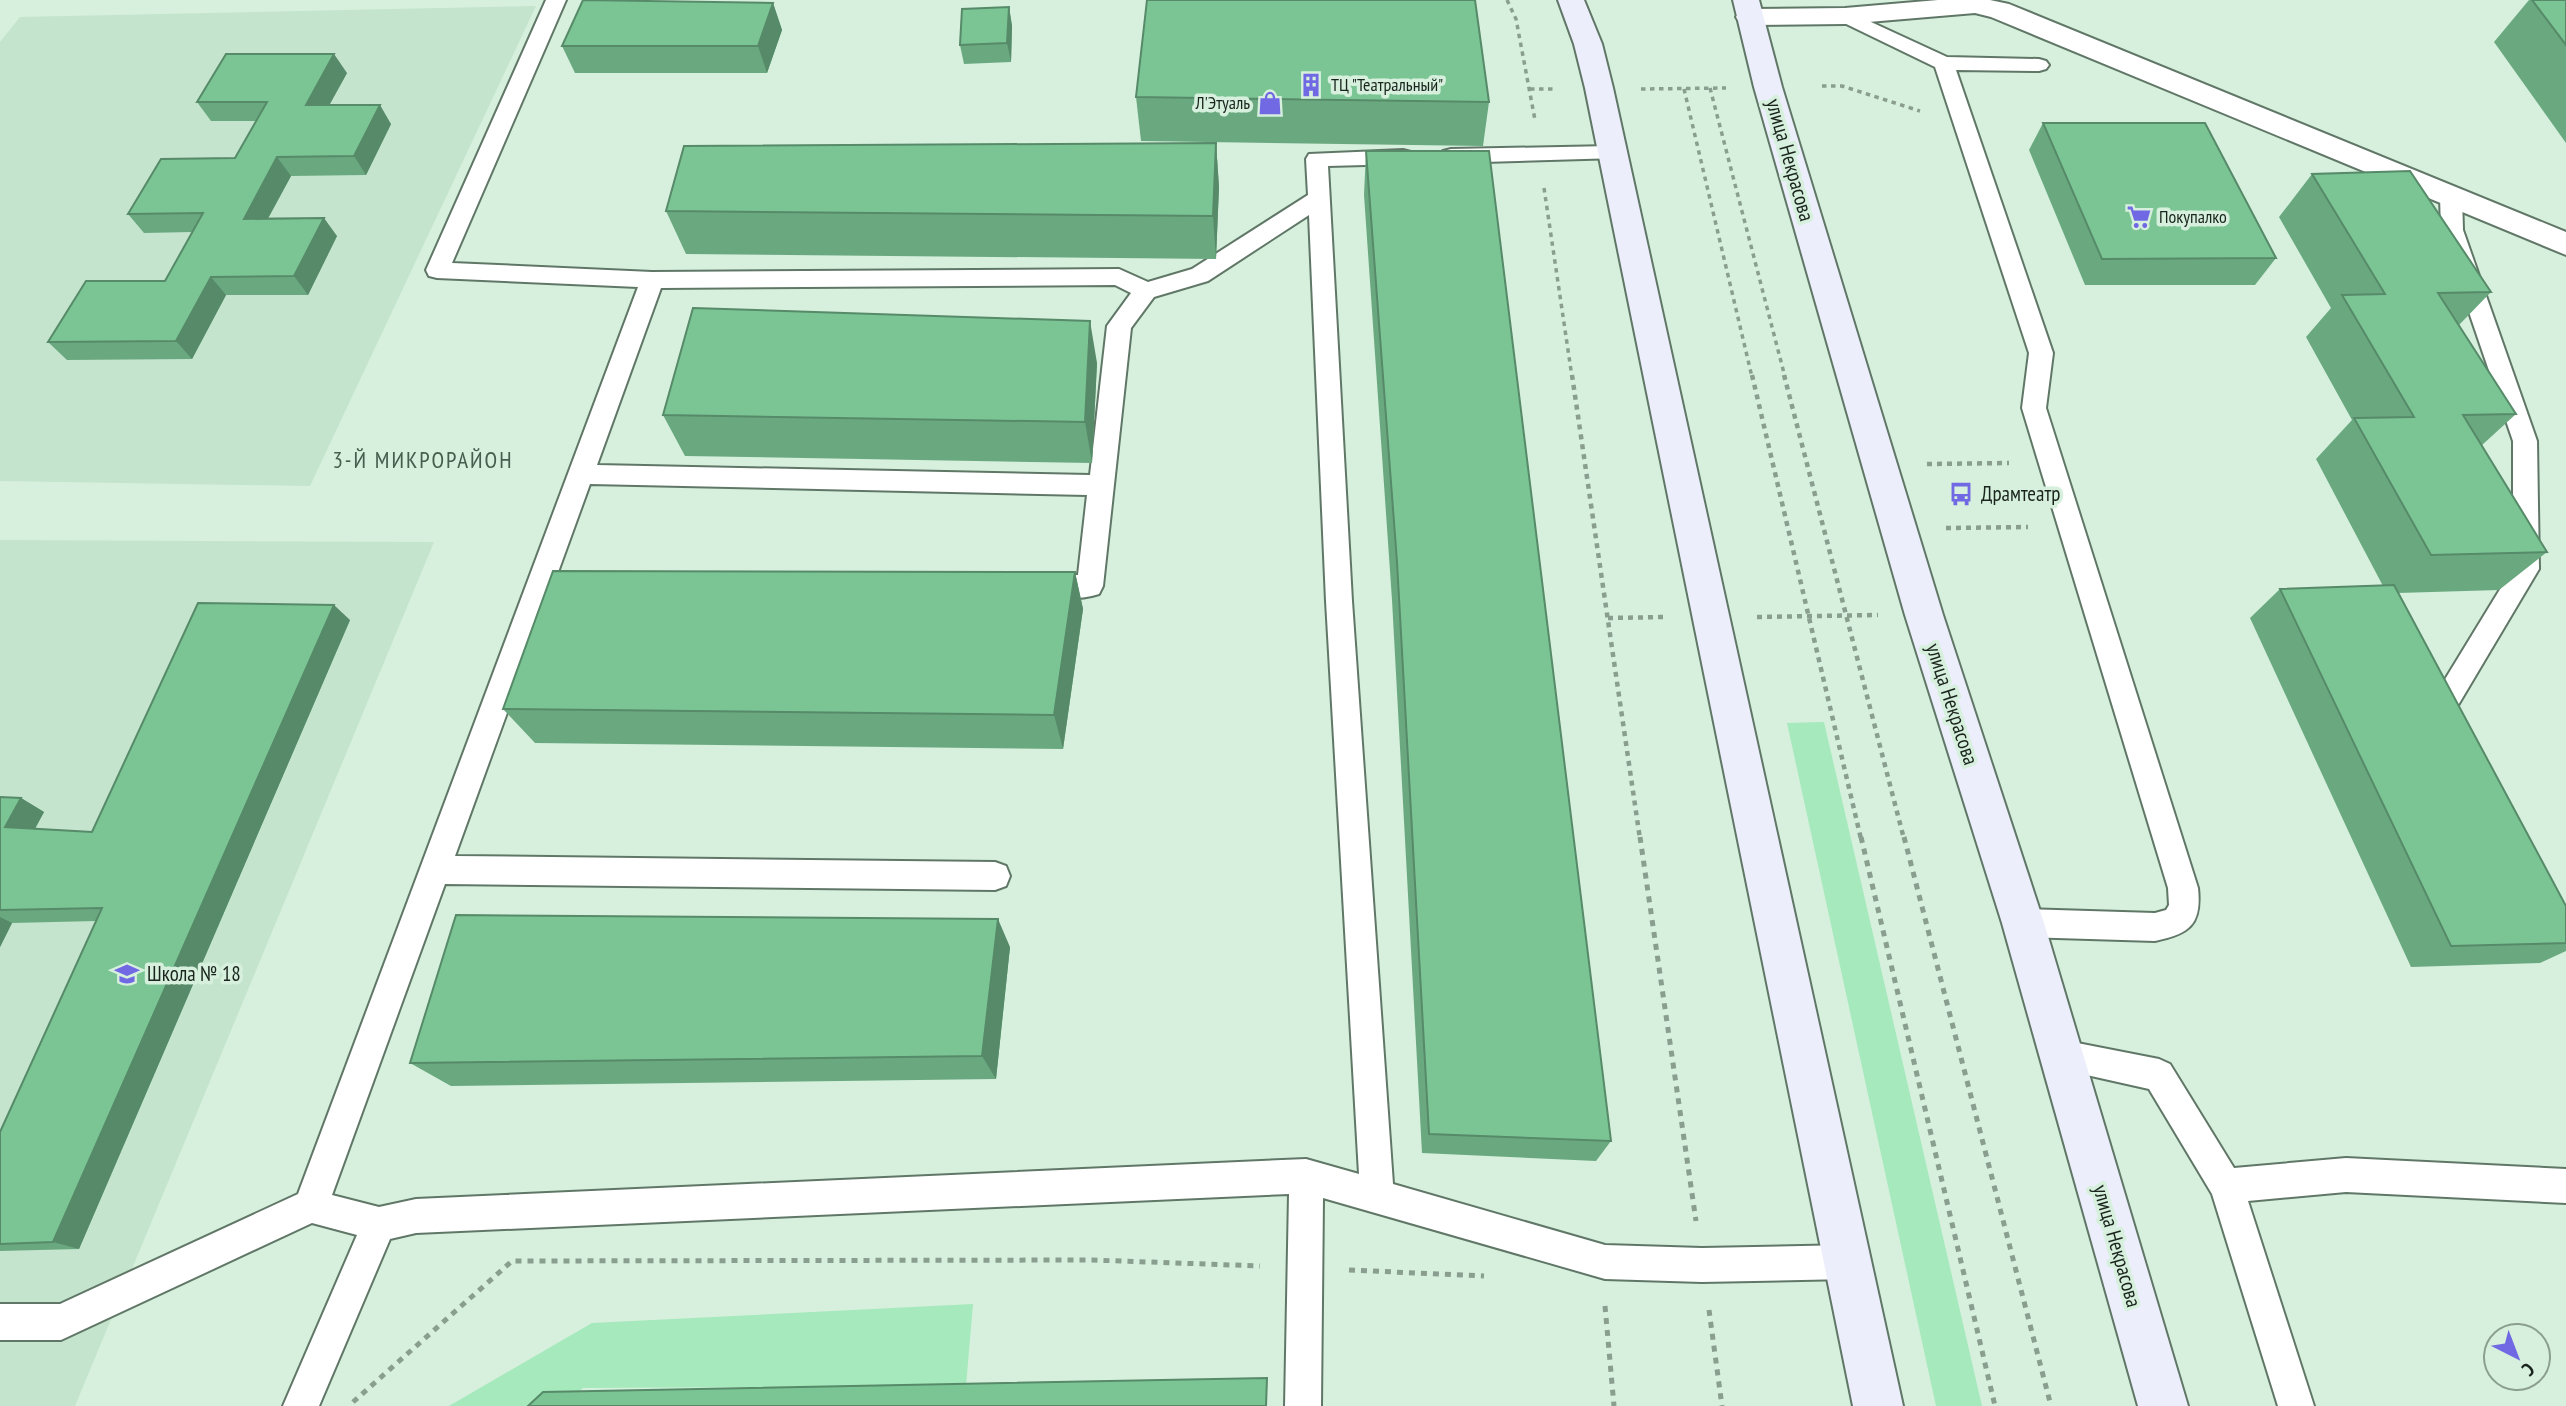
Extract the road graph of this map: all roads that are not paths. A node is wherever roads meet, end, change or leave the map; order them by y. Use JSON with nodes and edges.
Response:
{"nodes":[{"id":1,"x":556,"y":0,"type":"edge"},
{"id":2,"x":1572,"y":0,"type":"edge"},
{"id":3,"x":1748,"y":9,"type":"edge"},
{"id":4,"x":1845,"y":16,"type":"junction"},
{"id":5,"x":1944,"y":63,"type":"junction"},
{"id":6,"x":2039,"y":65,"type":"dead end"},
{"id":7,"x":1611,"y":153,"type":"junction"},
{"id":8,"x":2451,"y":196,"type":"junction"},
{"id":9,"x":1319,"y":198,"type":"junction"},
{"id":10,"x":2566,"y":244,"type":"edge"},
{"id":11,"x":652,"y":280,"type":"junction"},
{"id":12,"x":1146,"y":291,"type":"junction"},
{"id":13,"x":581,"y":474,"type":"junction"},
{"id":14,"x":1101,"y":485,"type":"junction"},
{"id":15,"x":541,"y":582,"type":"junction"},
{"id":16,"x":569,"y":582,"type":"edge"},
{"id":17,"x":1022,"y":586,"type":"edge"},
{"id":18,"x":2447,"y":699,"type":"edge"},
{"id":19,"x":434,"y":870,"type":"junction"},
{"id":20,"x":995,"y":876,"type":"dead end"},
{"id":21,"x":2023,"y":923,"type":"junction"},
{"id":22,"x":2062,"y":1056,"type":"junction"},
{"id":23,"x":1306,"y":1176,"type":"junction"},
{"id":24,"x":2226,"y":1186,"type":"junction"},
{"id":25,"x":2566,"y":1186,"type":"edge"},
{"id":26,"x":1377,"y":1196,"type":"junction"},
{"id":27,"x":311,"y":1206,"type":"junction"},
{"id":28,"x":379,"y":1224,"type":"junction"},
{"id":29,"x":1849,"y":1262,"type":"junction"},
{"id":30,"x":0,"y":1321,"type":"edge"},
{"id":31,"x":302,"y":1406,"type":"edge"},
{"id":32,"x":1303,"y":1406,"type":"edge"},
{"id":33,"x":1878,"y":1406,"type":"edge"},
{"id":34,"x":2163,"y":1406,"type":"edge"},
{"id":35,"x":2297,"y":1406,"type":"edge"}],
"edges":[{"from":1,"to":11,"type":"lane"},
{"from":2,"to":7,"type":"main road"},
{"from":3,"to":4,"type":"street"},
{"from":3,"to":21,"type":"main road","name":"улица Некрасова"},
{"from":4,"to":5,"type":"lane"},
{"from":4,"to":8,"type":"street"},
{"from":5,"to":6,"type":"lane"},
{"from":5,"to":21,"type":"lane"},
{"from":7,"to":9,"type":"lane"},
{"from":7,"to":29,"type":"main road"},
{"from":8,"to":10,"type":"street"},
{"from":8,"to":18,"type":"lane"},
{"from":9,"to":12,"type":"lane"},
{"from":9,"to":26,"type":"lane"},
{"from":11,"to":12,"type":"lane"},
{"from":11,"to":13,"type":"lane"},
{"from":12,"to":14,"type":"lane"},
{"from":13,"to":14,"type":"lane"},
{"from":13,"to":15,"type":"lane"},
{"from":14,"to":17,"type":"lane"},
{"from":15,"to":16,"type":"lane"},
{"from":15,"to":19,"type":"lane"},
{"from":19,"to":20,"type":"lane"},
{"from":19,"to":27,"type":"lane"},
{"from":21,"to":22,"type":"main road","name":"улица Некрасова"},
{"from":22,"to":24,"type":"lane"},
{"from":22,"to":34,"type":"main road","name":"улица Некрасова"},
{"from":23,"to":26,"type":"lane"},
{"from":23,"to":28,"type":"lane"},
{"from":23,"to":32,"type":"lane"},
{"from":24,"to":25,"type":"lane"},
{"from":24,"to":35,"type":"lane"},
{"from":26,"to":29,"type":"lane"},
{"from":27,"to":28,"type":"lane"},
{"from":27,"to":30,"type":"lane"},
{"from":28,"to":31,"type":"lane"},
{"from":29,"to":33,"type":"main road"}]}
